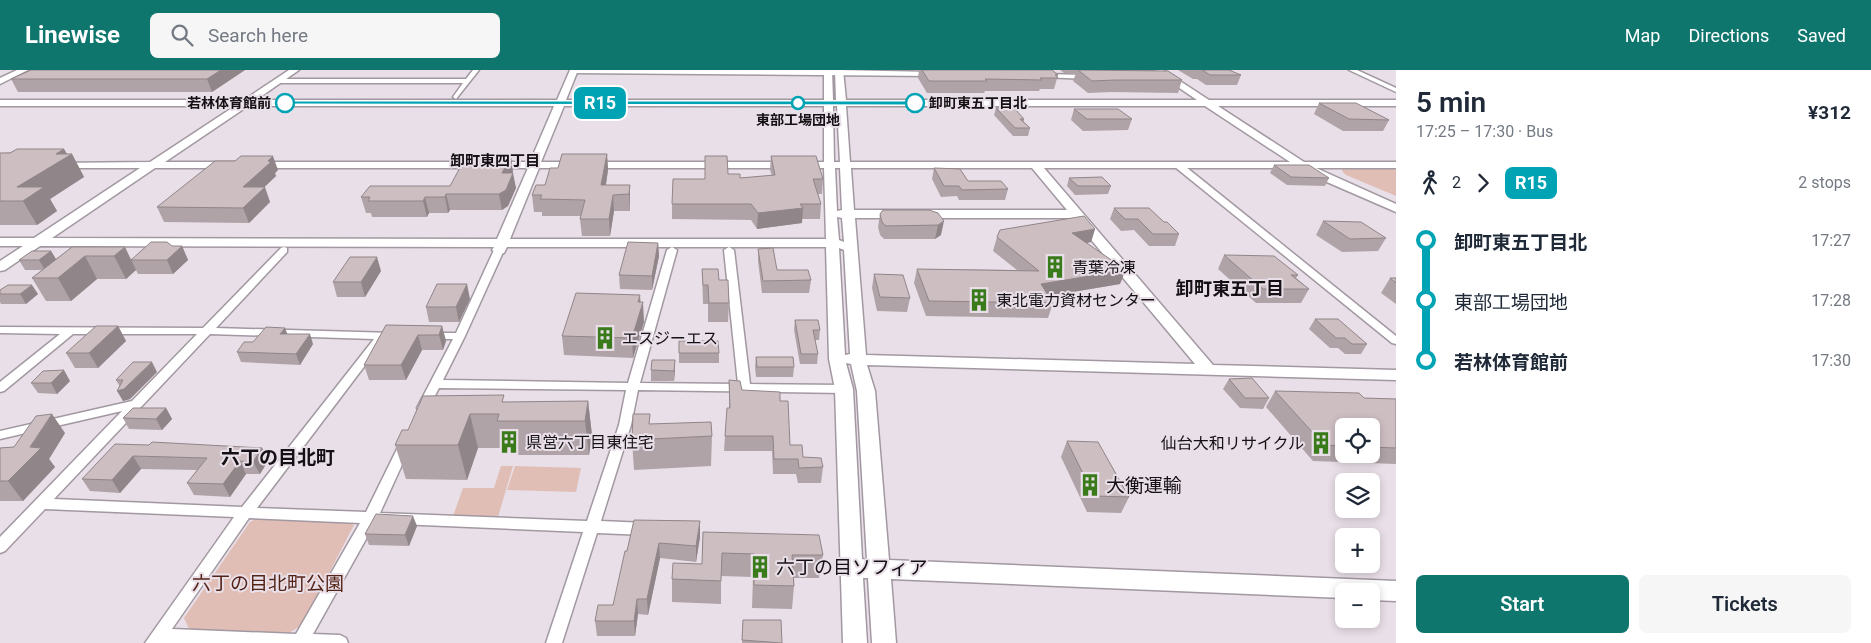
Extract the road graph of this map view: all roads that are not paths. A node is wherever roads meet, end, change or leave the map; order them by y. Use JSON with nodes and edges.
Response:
{"nodes":[{"id":1,"x":24,"y":70,"type":"edge"},
{"id":2,"x":286,"y":70,"type":"edge"},
{"id":3,"x":295,"y":70,"type":"edge"},
{"id":4,"x":476,"y":70,"type":"edge"},
{"id":5,"x":1352,"y":70,"type":"edge"},
{"id":6,"x":574,"y":71,"type":"edge"},
{"id":7,"x":834,"y":71,"type":"edge"},
{"id":8,"x":935,"y":74,"type":"edge"},
{"id":9,"x":1164,"y":74,"type":"edge"},
{"id":10,"x":1033,"y":76,"type":"edge"},
{"id":11,"x":1092,"y":77,"type":"edge"},
{"id":12,"x":0,"y":81,"type":"edge"},
{"id":13,"x":279,"y":81,"type":"junction"},
{"id":14,"x":468,"y":81,"type":"junction"},
{"id":15,"x":1396,"y":90,"type":"edge"},
{"id":16,"x":0,"y":97,"type":"edge"},
{"id":17,"x":456,"y":98,"type":"junction"},
{"id":18,"x":1396,"y":98,"type":"edge"},
{"id":19,"x":244,"y":100,"type":"junction"},
{"id":20,"x":562,"y":100,"type":"junction"},
{"id":21,"x":835,"y":100,"type":"junction"},
{"id":22,"x":1210,"y":100,"type":"junction"},
{"id":23,"x":0,"y":103,"type":"edge"},
{"id":24,"x":1396,"y":103,"type":"edge"},
{"id":25,"x":149,"y":164,"type":"junction"},
{"id":26,"x":48,"y":165,"type":"edge"},
{"id":27,"x":535,"y":165,"type":"junction"},
{"id":28,"x":837,"y":165,"type":"junction"},
{"id":29,"x":1035,"y":165,"type":"junction"},
{"id":30,"x":1178,"y":165,"type":"junction"},
{"id":31,"x":1302,"y":165,"type":"junction"},
{"id":32,"x":1319,"y":165,"type":"junction"},
{"id":33,"x":1396,"y":165,"type":"edge"},
{"id":34,"x":1396,"y":199,"type":"edge"},
{"id":35,"x":1396,"y":208,"type":"edge"},
{"id":36,"x":840,"y":214,"type":"junction"},
{"id":37,"x":1077,"y":214,"type":"junction"},
{"id":38,"x":29,"y":245,"type":"junction"},
{"id":39,"x":501,"y":246,"type":"junction"},
{"id":40,"x":833,"y":246,"type":"junction"},
{"id":41,"x":850,"y":247,"type":"junction"},
{"id":42,"x":3,"y":250,"type":"edge"},
{"id":43,"x":284,"y":250,"type":"junction"},
{"id":44,"x":672,"y":250,"type":"junction"},
{"id":45,"x":729,"y":250,"type":"junction"},
{"id":46,"x":0,"y":267,"type":"edge"},
{"id":47,"x":0,"y":330,"type":"edge"},
{"id":48,"x":70,"y":331,"type":"junction"},
{"id":49,"x":207,"y":331,"type":"junction"},
{"id":50,"x":382,"y":336,"type":"junction"},
{"id":51,"x":402,"y":336,"type":"edge"},
{"id":52,"x":421,"y":336,"type":"edge"},
{"id":53,"x":460,"y":336,"type":"junction"},
{"id":54,"x":1396,"y":341,"type":"edge"},
{"id":55,"x":837,"y":359,"type":"junction"},
{"id":56,"x":858,"y":360,"type":"junction"},
{"id":57,"x":1209,"y":370,"type":"junction"},
{"id":58,"x":1396,"y":375,"type":"edge"},
{"id":59,"x":436,"y":384,"type":"junction"},
{"id":60,"x":633,"y":385,"type":"junction"},
{"id":61,"x":744,"y":387,"type":"junction"},
{"id":62,"x":0,"y":388,"type":"edge"},
{"id":63,"x":844,"y":389,"type":"junction"},
{"id":64,"x":138,"y":404,"type":"junction"},
{"id":65,"x":417,"y":420,"type":"edge"},
{"id":66,"x":0,"y":435,"type":"edge"},
{"id":67,"x":410,"y":436,"type":"edge"},
{"id":68,"x":41,"y":504,"type":"junction"},
{"id":69,"x":246,"y":512,"type":"junction"},
{"id":70,"x":371,"y":517,"type":"junction"},
{"id":71,"x":592,"y":527,"type":"junction"},
{"id":72,"x":661,"y":529,"type":"edge"},
{"id":73,"x":0,"y":547,"type":"edge"},
{"id":74,"x":852,"y":568,"type":"junction"},
{"id":75,"x":880,"y":570,"type":"junction"},
{"id":76,"x":1396,"y":591,"type":"edge"},
{"id":77,"x":155,"y":639,"type":"edge"},
{"id":78,"x":300,"y":642,"type":"junction"},
{"id":79,"x":340,"y":643,"type":"edge"},
{"id":80,"x":554,"y":643,"type":"edge"},
{"id":81,"x":854,"y":643,"type":"edge"},
{"id":82,"x":884,"y":643,"type":"edge"}],
"edges":[{"from":1,"to":12,"type":"street"},
{"from":2,"to":19,"type":"street"},
{"from":3,"to":13,"type":"street"},
{"from":4,"to":14,"type":"street"},
{"from":5,"to":15,"type":"street"},
{"from":6,"to":7,"type":"street"},
{"from":6,"to":20,"type":"street"},
{"from":7,"to":8,"type":"street"},
{"from":7,"to":21,"type":"street"},
{"from":9,"to":22,"type":"street"},
{"from":10,"to":11,"type":"street"},
{"from":13,"to":14,"type":"street"},
{"from":13,"to":19,"type":"street"},
{"from":14,"to":17,"type":"street"},
{"from":16,"to":19,"type":"street"},
{"from":17,"to":19,"type":"street"},
{"from":17,"to":20,"type":"street"},
{"from":18,"to":22,"type":"street"},
{"from":19,"to":20,"type":"street"},
{"from":19,"to":23,"type":"street"},
{"from":19,"to":25,"type":"street"},
{"from":20,"to":21,"type":"street"},
{"from":20,"to":27,"type":"street"},
{"from":21,"to":22,"type":"street"},
{"from":21,"to":28,"type":"street"},
{"from":22,"to":24,"type":"street"},
{"from":22,"to":31,"type":"street"},
{"from":22,"to":32,"type":"street"},
{"from":25,"to":26,"type":"street"},
{"from":25,"to":27,"type":"street"},
{"from":25,"to":38,"type":"street"},
{"from":27,"to":28,"type":"street"},
{"from":27,"to":39,"type":"street"},
{"from":28,"to":29,"type":"street"},
{"from":28,"to":36,"type":"street"},
{"from":29,"to":30,"type":"street"},
{"from":29,"to":37,"type":"street"},
{"from":30,"to":31,"type":"street"},
{"from":30,"to":54,"type":"street"},
{"from":31,"to":32,"type":"street"},
{"from":31,"to":35,"type":"street"},
{"from":32,"to":33,"type":"street"},
{"from":32,"to":34,"type":"street"},
{"from":36,"to":37,"type":"street"},
{"from":36,"to":40,"type":"street"},
{"from":36,"to":41,"type":"street"},
{"from":37,"to":57,"type":"street"},
{"from":38,"to":39,"type":"street"},
{"from":38,"to":42,"type":"street"},
{"from":38,"to":43,"type":"street"},
{"from":38,"to":46,"type":"street"},
{"from":39,"to":40,"type":"street"},
{"from":39,"to":43,"type":"street"},
{"from":39,"to":44,"type":"street"},
{"from":39,"to":53,"type":"street"},
{"from":40,"to":41,"type":"street"},
{"from":40,"to":45,"type":"street"},
{"from":40,"to":55,"type":"street"},
{"from":41,"to":56,"type":"street"},
{"from":43,"to":49,"type":"street"},
{"from":44,"to":45,"type":"street"},
{"from":44,"to":60,"type":"street"},
{"from":45,"to":61,"type":"street"},
{"from":47,"to":48,"type":"street"},
{"from":48,"to":49,"type":"street"},
{"from":48,"to":62,"type":"street"},
{"from":49,"to":50,"type":"street"},
{"from":49,"to":64,"type":"street"},
{"from":50,"to":51,"type":"street"},
{"from":50,"to":69,"type":"street"},
{"from":52,"to":53,"type":"street"},
{"from":53,"to":59,"type":"street"},
{"from":55,"to":56,"type":"street"},
{"from":55,"to":63,"type":"street"},
{"from":56,"to":57,"type":"street"},
{"from":56,"to":75,"type":"street"},
{"from":57,"to":58,"type":"street"},
{"from":59,"to":60,"type":"street"},
{"from":59,"to":65,"type":"street"},
{"from":60,"to":61,"type":"street"},
{"from":60,"to":71,"type":"street"},
{"from":61,"to":63,"type":"street"},
{"from":63,"to":74,"type":"street"},
{"from":64,"to":66,"type":"street"},
{"from":64,"to":68,"type":"street"},
{"from":67,"to":70,"type":"street"},
{"from":68,"to":69,"type":"street"},
{"from":68,"to":73,"type":"street"},
{"from":69,"to":70,"type":"street"},
{"from":69,"to":77,"type":"street"},
{"from":70,"to":71,"type":"street"},
{"from":70,"to":78,"type":"street"},
{"from":71,"to":72,"type":"street"},
{"from":71,"to":80,"type":"street"},
{"from":74,"to":75,"type":"street"},
{"from":74,"to":81,"type":"street"},
{"from":75,"to":76,"type":"street"},
{"from":75,"to":82,"type":"street"},
{"from":77,"to":78,"type":"street"},
{"from":78,"to":79,"type":"street"}]}
